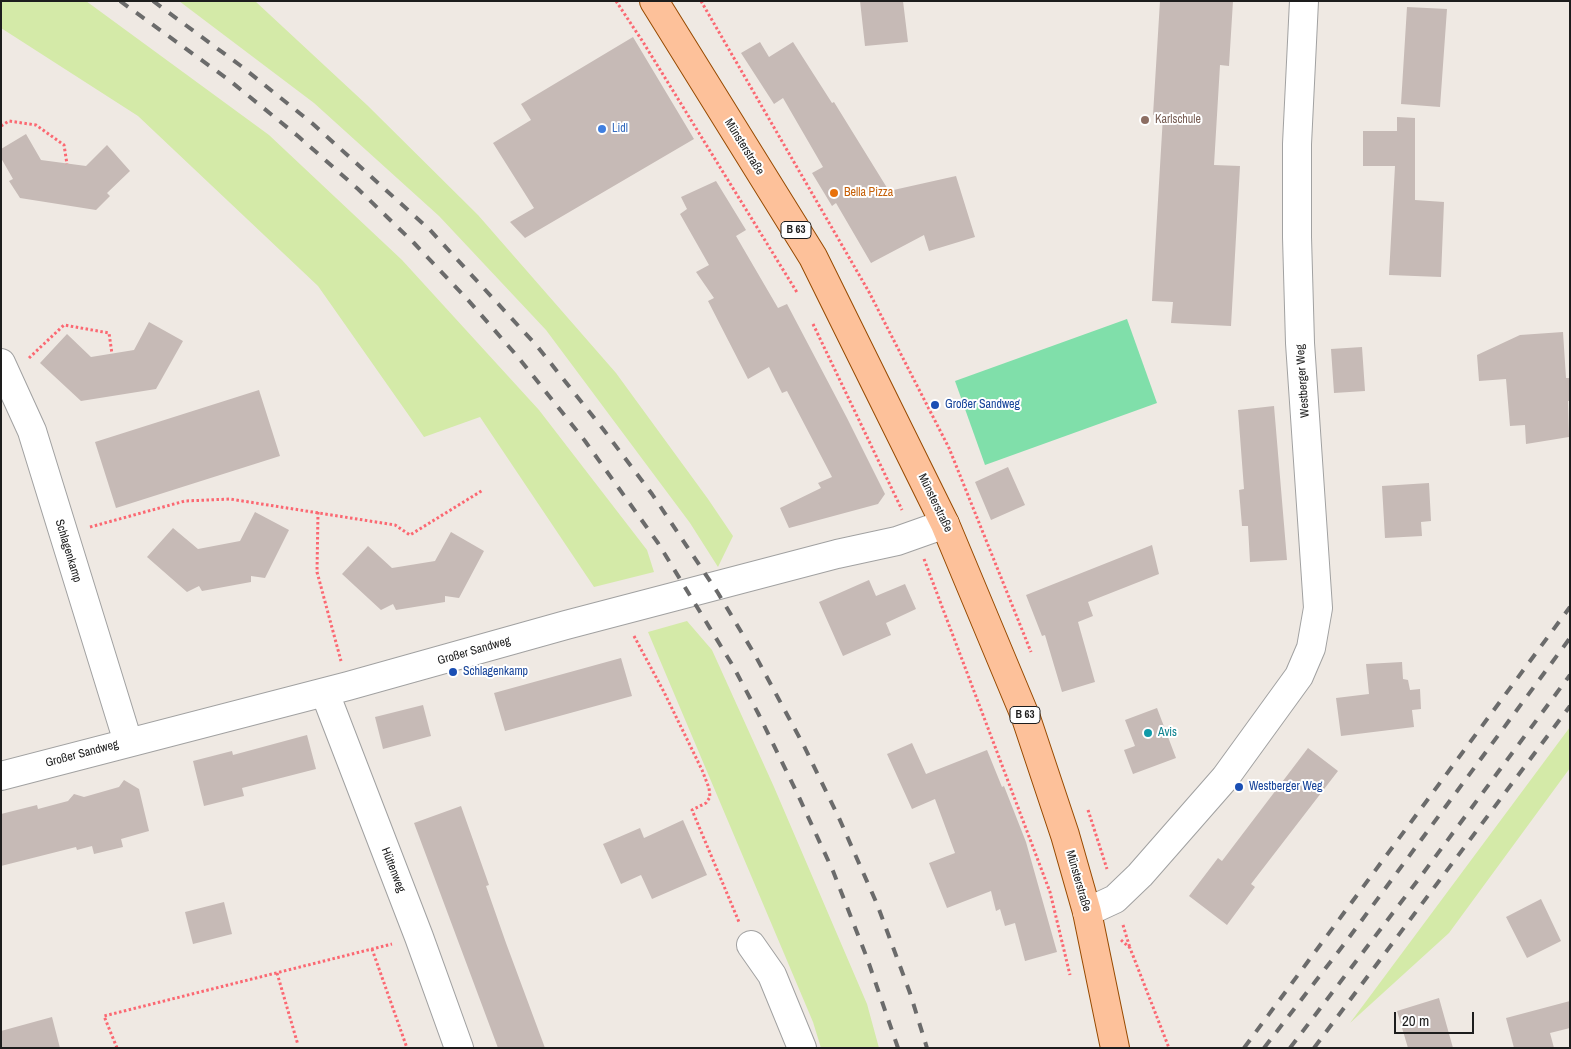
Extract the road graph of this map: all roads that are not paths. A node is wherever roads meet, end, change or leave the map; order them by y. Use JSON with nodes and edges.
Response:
{"nodes":[{"id":1,"x":654,"y":1,"type":"edge"},
{"id":2,"x":1304,"y":1,"type":"edge"},
{"id":3,"x":5,"y":370,"type":"edge"},
{"id":4,"x":945,"y":524,"type":"junction"},
{"id":5,"x":336,"y":689,"type":"junction"},
{"id":6,"x":128,"y":742,"type":"junction"},
{"id":7,"x":1,"y":776,"type":"edge"},
{"id":8,"x":1087,"y":912,"type":"junction"},
{"id":9,"x":750,"y":945,"type":"road end"},
{"id":10,"x":459,"y":1048,"type":"edge"},
{"id":11,"x":802,"y":1048,"type":"edge"},
{"id":12,"x":1115,"y":1048,"type":"edge"}],
"edges":[{"from":1,"to":4,"type":"main road","name":"Münsterstraße","number":"B 63"},
{"from":2,"to":8,"type":"street","name":"Westberger Weg"},
{"from":3,"to":6,"type":"street","name":"Schlagenkamp"},
{"from":4,"to":5,"type":"street","name":"Großer Sandweg"},
{"from":4,"to":8,"type":"main road","name":"Münsterstraße","number":"B 63"},
{"from":5,"to":6,"type":"street","name":"Großer Sandweg"},
{"from":5,"to":10,"type":"street","name":"Hüttenweg"},
{"from":6,"to":7,"type":"street","name":"Großer Sandweg"},
{"from":8,"to":12,"type":"main road","name":"Münsterstraße","number":"B 63"},
{"from":9,"to":11,"type":"street"}]}
